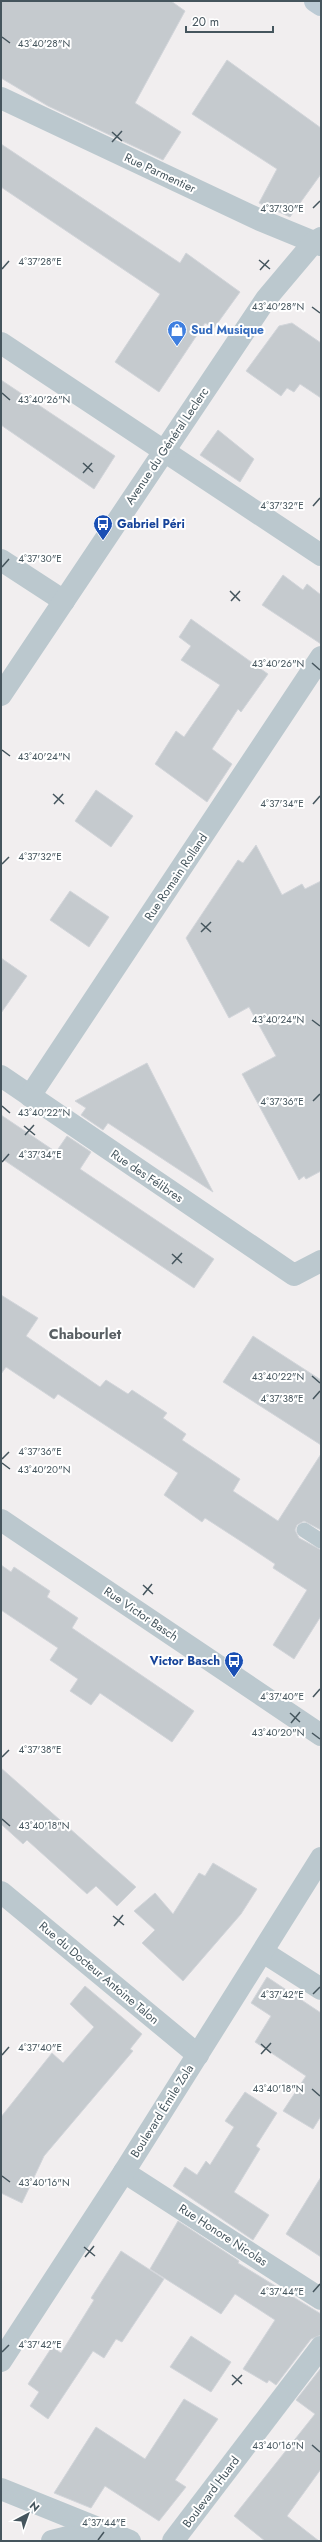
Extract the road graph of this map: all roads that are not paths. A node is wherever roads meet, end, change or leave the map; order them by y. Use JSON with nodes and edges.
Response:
{"nodes":[{"id":1,"x":315,"y":1,"type":"edge"},
{"id":2,"x":321,"y":5,"type":"edge"},
{"id":3,"x":1,"y":98,"type":"edge"},
{"id":4,"x":321,"y":220,"type":"edge"},
{"id":5,"x":319,"y":242,"type":"edge"},
{"id":6,"x":1,"y":343,"type":"edge"},
{"id":7,"x":164,"y":451,"type":"junction"},
{"id":8,"x":321,"y":555,"type":"edge"},
{"id":9,"x":1,"y":560,"type":"edge"},
{"id":10,"x":64,"y":601,"type":"junction"},
{"id":11,"x":321,"y":657,"type":"edge"},
{"id":12,"x":1,"y":696,"type":"edge"},
{"id":13,"x":1,"y":1076,"type":"edge"},
{"id":14,"x":30,"y":1096,"type":"junction"},
{"id":15,"x":321,"y":1261,"type":"edge"},
{"id":16,"x":1,"y":1520,"type":"edge"},
{"id":17,"x":304,"y":1530,"type":"dead end"},
{"id":18,"x":321,"y":1541,"type":"edge"},
{"id":19,"x":321,"y":1735,"type":"edge"},
{"id":20,"x":321,"y":1858,"type":"edge"},
{"id":21,"x":1,"y":1892,"type":"edge"},
{"id":22,"x":263,"y":1952,"type":"junction"},
{"id":23,"x":321,"y":1989,"type":"edge"},
{"id":24,"x":198,"y":2055,"type":"junction"},
{"id":25,"x":124,"y":2172,"type":"junction"},
{"id":26,"x":321,"y":2299,"type":"edge"},
{"id":27,"x":321,"y":2347,"type":"edge"},
{"id":28,"x":4,"y":2349,"type":"edge"},
{"id":29,"x":1,"y":2489,"type":"edge"},
{"id":30,"x":52,"y":2541,"type":"edge"},
{"id":31,"x":100,"y":2541,"type":"edge"},
{"id":32,"x":130,"y":2541,"type":"edge"},
{"id":33,"x":173,"y":2541,"type":"edge"}],
"edges":[{"from":1,"to":2,"type":"main road"},
{"from":3,"to":5,"type":"street","name":"Rue Parmentier"},
{"from":4,"to":5,"type":"street","name":"Avenue du Général Leclerc"},
{"from":5,"to":7,"type":"street","name":"Avenue du Général Leclerc"},
{"from":6,"to":7,"type":"street"},
{"from":7,"to":8,"type":"street"},
{"from":7,"to":10,"type":"street","name":"Avenue du Général Leclerc"},
{"from":9,"to":10,"type":"street"},
{"from":10,"to":12,"type":"street","name":"Avenue du Général Leclerc"},
{"from":11,"to":14,"type":"street","name":"Rue Romain Rolland"},
{"from":13,"to":14,"type":"street","name":"Rue des Félibres"},
{"from":14,"to":15,"type":"street","name":"Rue des Félibres"},
{"from":16,"to":19,"type":"street","name":"Rue Victor Basch"},
{"from":17,"to":18,"type":"lane"},
{"from":20,"to":22,"type":"street","name":"Boulevard Émile Zola"},
{"from":21,"to":24,"type":"street","name":"Rue du Docteur Antoine Talon"},
{"from":22,"to":23,"type":"street"},
{"from":22,"to":24,"type":"street","name":"Boulevard Émile Zola"},
{"from":24,"to":25,"type":"street","name":"Boulevard Émile Zola"},
{"from":25,"to":26,"type":"street","name":"Rue Honore Nicolas"},
{"from":25,"to":28,"type":"street","name":"Boulevard Émile Zola"},
{"from":27,"to":33,"type":"street","name":"Boulevard Huard"},
{"from":29,"to":32,"type":"street"},
{"from":30,"to":31,"type":"street"}]}
